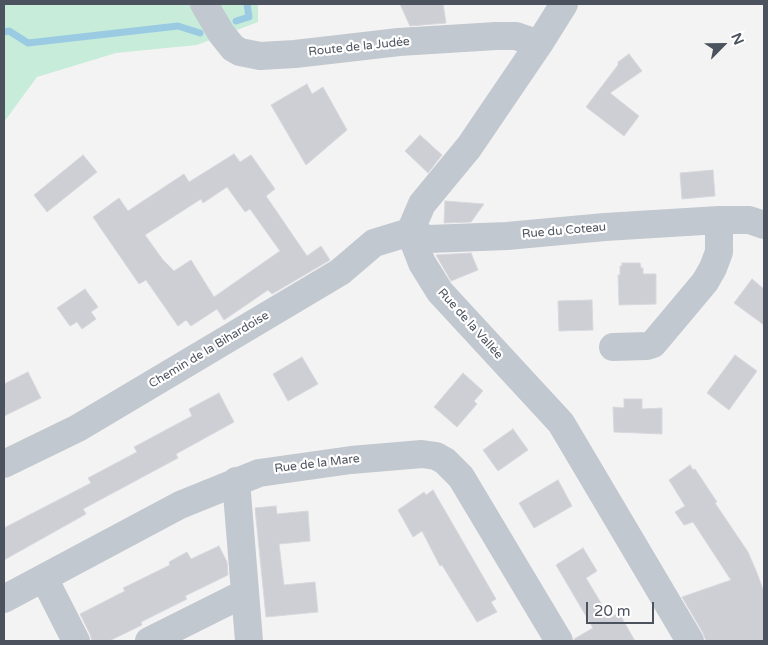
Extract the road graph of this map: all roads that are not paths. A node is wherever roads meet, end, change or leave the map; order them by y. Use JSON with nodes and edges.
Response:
{"nodes":[{"id":1,"x":204,"y":4,"type":"edge"},
{"id":2,"x":564,"y":4,"type":"edge"},
{"id":3,"x":539,"y":44,"type":"junction"},
{"id":4,"x":719,"y":220,"type":"junction"},
{"id":5,"x":764,"y":225,"type":"edge"},
{"id":6,"x":410,"y":232,"type":"junction"},
{"id":7,"x":613,"y":347,"type":"dead end"},
{"id":8,"x":4,"y":464,"type":"edge"},
{"id":9,"x":236,"y":481,"type":"junction"},
{"id":10,"x":44,"y":578,"type":"junction"},
{"id":11,"x":245,"y":592,"type":"junction"},
{"id":12,"x":4,"y":598,"type":"edge"},
{"id":13,"x":76,"y":641,"type":"edge"},
{"id":14,"x":149,"y":641,"type":"edge"},
{"id":15,"x":250,"y":641,"type":"edge"},
{"id":16,"x":559,"y":641,"type":"edge"},
{"id":17,"x":690,"y":641,"type":"edge"}],
"edges":[{"from":1,"to":3,"type":"street","name":"Route de la Judée"},
{"from":2,"to":3,"type":"street"},
{"from":3,"to":6,"type":"street"},
{"from":4,"to":5,"type":"street","name":"Rue du Coteau"},
{"from":4,"to":6,"type":"street","name":"Rue du Coteau"},
{"from":4,"to":7,"type":"street"},
{"from":6,"to":8,"type":"street","name":"Chemin de la Bihardoise"},
{"from":6,"to":17,"type":"street","name":"Rue de la Vallée"},
{"from":9,"to":10,"type":"street","name":"Rue de la Mare"},
{"from":9,"to":11,"type":"street"},
{"from":9,"to":16,"type":"street","name":"Rue de la Mare"},
{"from":10,"to":12,"type":"street","name":"Rue de la Mare"},
{"from":10,"to":13,"type":"street"},
{"from":11,"to":14,"type":"street"},
{"from":11,"to":15,"type":"street"}]}
